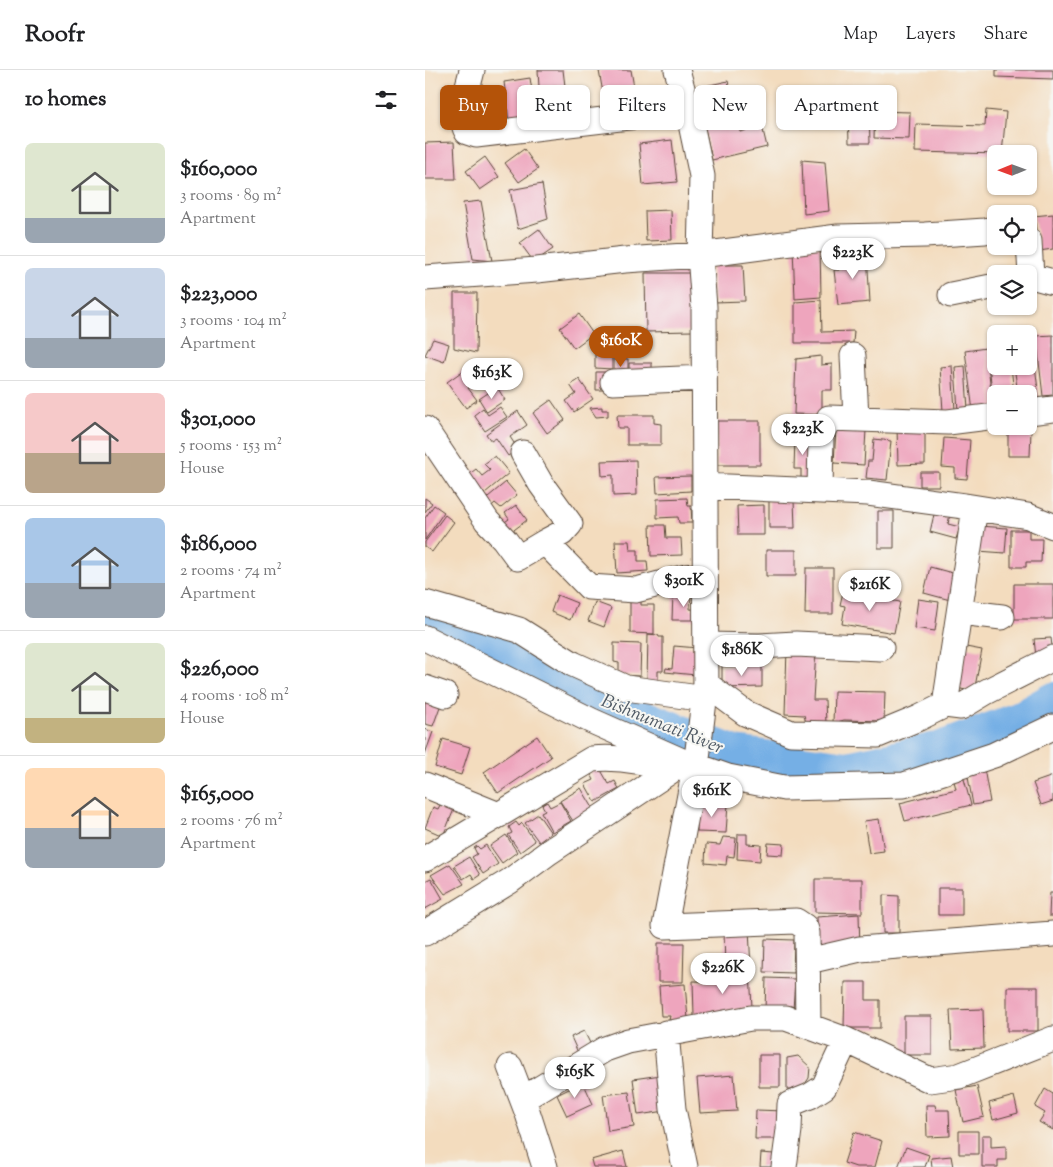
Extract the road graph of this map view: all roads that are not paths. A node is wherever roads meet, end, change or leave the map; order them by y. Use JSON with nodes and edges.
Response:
{"nodes":[{"id":1,"x":472,"y":70,"type":"edge"},
{"id":2,"x":677,"y":70,"type":"edge"},
{"id":3,"x":688,"y":110,"type":"junction"},
{"id":4,"x":987,"y":230,"type":"edge"},
{"id":5,"x":699,"y":255,"type":"junction"},
{"id":6,"x":1032,"y":255,"type":"edge"},
{"id":7,"x":425,"y":278,"type":"edge"},
{"id":8,"x":1038,"y":278,"type":"edge"},
{"id":9,"x":987,"y":288,"type":"edge"},
{"id":10,"x":951,"y":295,"type":"dead end"},
{"id":11,"x":853,"y":356,"type":"dead end"},
{"id":12,"x":704,"y":378,"type":"junction"},
{"id":13,"x":613,"y":382,"type":"dead end"},
{"id":14,"x":1053,"y":409,"type":"edge"},
{"id":15,"x":1037,"y":411,"type":"edge"},
{"id":16,"x":987,"y":417,"type":"edge"},
{"id":17,"x":856,"y":418,"type":"junction"},
{"id":18,"x":425,"y":428,"type":"edge"},
{"id":19,"x":523,"y":453,"type":"dead end"},
{"id":20,"x":705,"y":486,"type":"junction"},
{"id":21,"x":820,"y":491,"type":"junction"},
{"id":22,"x":975,"y":508,"type":"junction"},
{"id":23,"x":1053,"y":526,"type":"edge"},
{"id":24,"x":545,"y":542,"type":"junction"},
{"id":25,"x":704,"y":575,"type":"junction"},
{"id":26,"x":425,"y":603,"type":"edge"},
{"id":27,"x":960,"y":612,"type":"junction"},
{"id":28,"x":1002,"y":617,"type":"dead end"},
{"id":29,"x":425,"y":638,"type":"edge"},
{"id":30,"x":706,"y":645,"type":"junction"},
{"id":31,"x":881,"y":648,"type":"dead end"},
{"id":32,"x":1053,"y":658,"type":"edge"},
{"id":33,"x":705,"y":695,"type":"junction"},
{"id":34,"x":945,"y":705,"type":"junction"},
{"id":35,"x":1053,"y":727,"type":"edge"},
{"id":36,"x":686,"y":763,"type":"junction"},
{"id":37,"x":425,"y":785,"type":"edge"},
{"id":38,"x":499,"y":815,"type":"junction"},
{"id":39,"x":425,"y":859,"type":"edge"},
{"id":40,"x":425,"y":933,"type":"edge"},
{"id":41,"x":1053,"y":934,"type":"edge"},
{"id":42,"x":808,"y":961,"type":"junction"},
{"id":43,"x":807,"y":1026,"type":"junction"},
{"id":44,"x":666,"y":1033,"type":"junction"},
{"id":45,"x":1053,"y":1039,"type":"edge"},
{"id":46,"x":846,"y":1040,"type":"junction"},
{"id":47,"x":510,"y":1067,"type":"dead end"},
{"id":48,"x":523,"y":1099,"type":"junction"},
{"id":49,"x":545,"y":1167,"type":"edge"},
{"id":50,"x":685,"y":1167,"type":"edge"},
{"id":51,"x":784,"y":1167,"type":"edge"}],
"edges":[{"from":1,"to":3,"type":"street"},
{"from":2,"to":3,"type":"street"},
{"from":3,"to":5,"type":"street"},
{"from":4,"to":5,"type":"street"},
{"from":5,"to":7,"type":"street"},
{"from":5,"to":12,"type":"street"},
{"from":6,"to":8,"type":"street"},
{"from":9,"to":10,"type":"street"},
{"from":11,"to":17,"type":"street"},
{"from":12,"to":13,"type":"street"},
{"from":12,"to":20,"type":"street"},
{"from":14,"to":15,"type":"street"},
{"from":16,"to":17,"type":"street"},
{"from":17,"to":21,"type":"street"},
{"from":18,"to":24,"type":"street"},
{"from":19,"to":24,"type":"street"},
{"from":20,"to":21,"type":"street"},
{"from":20,"to":25,"type":"street"},
{"from":21,"to":22,"type":"street"},
{"from":22,"to":23,"type":"street"},
{"from":22,"to":27,"type":"street"},
{"from":24,"to":25,"type":"street"},
{"from":25,"to":30,"type":"street"},
{"from":26,"to":33,"type":"street"},
{"from":27,"to":28,"type":"street"},
{"from":27,"to":34,"type":"street"},
{"from":29,"to":36,"type":"street"},
{"from":30,"to":31,"type":"street"},
{"from":30,"to":33,"type":"street"},
{"from":32,"to":34,"type":"street"},
{"from":33,"to":34,"type":"street"},
{"from":33,"to":36,"type":"street"},
{"from":35,"to":36,"type":"street"},
{"from":36,"to":38,"type":"street"},
{"from":36,"to":40,"type":"street"},
{"from":36,"to":42,"type":"street"},
{"from":37,"to":38,"type":"street"},
{"from":38,"to":39,"type":"street"},
{"from":41,"to":42,"type":"street"},
{"from":42,"to":43,"type":"street"},
{"from":43,"to":44,"type":"street"},
{"from":43,"to":46,"type":"street"},
{"from":44,"to":48,"type":"street"},
{"from":44,"to":50,"type":"street"},
{"from":45,"to":46,"type":"street"},
{"from":46,"to":51,"type":"street"},
{"from":47,"to":48,"type":"street"},
{"from":48,"to":49,"type":"street"}]}
